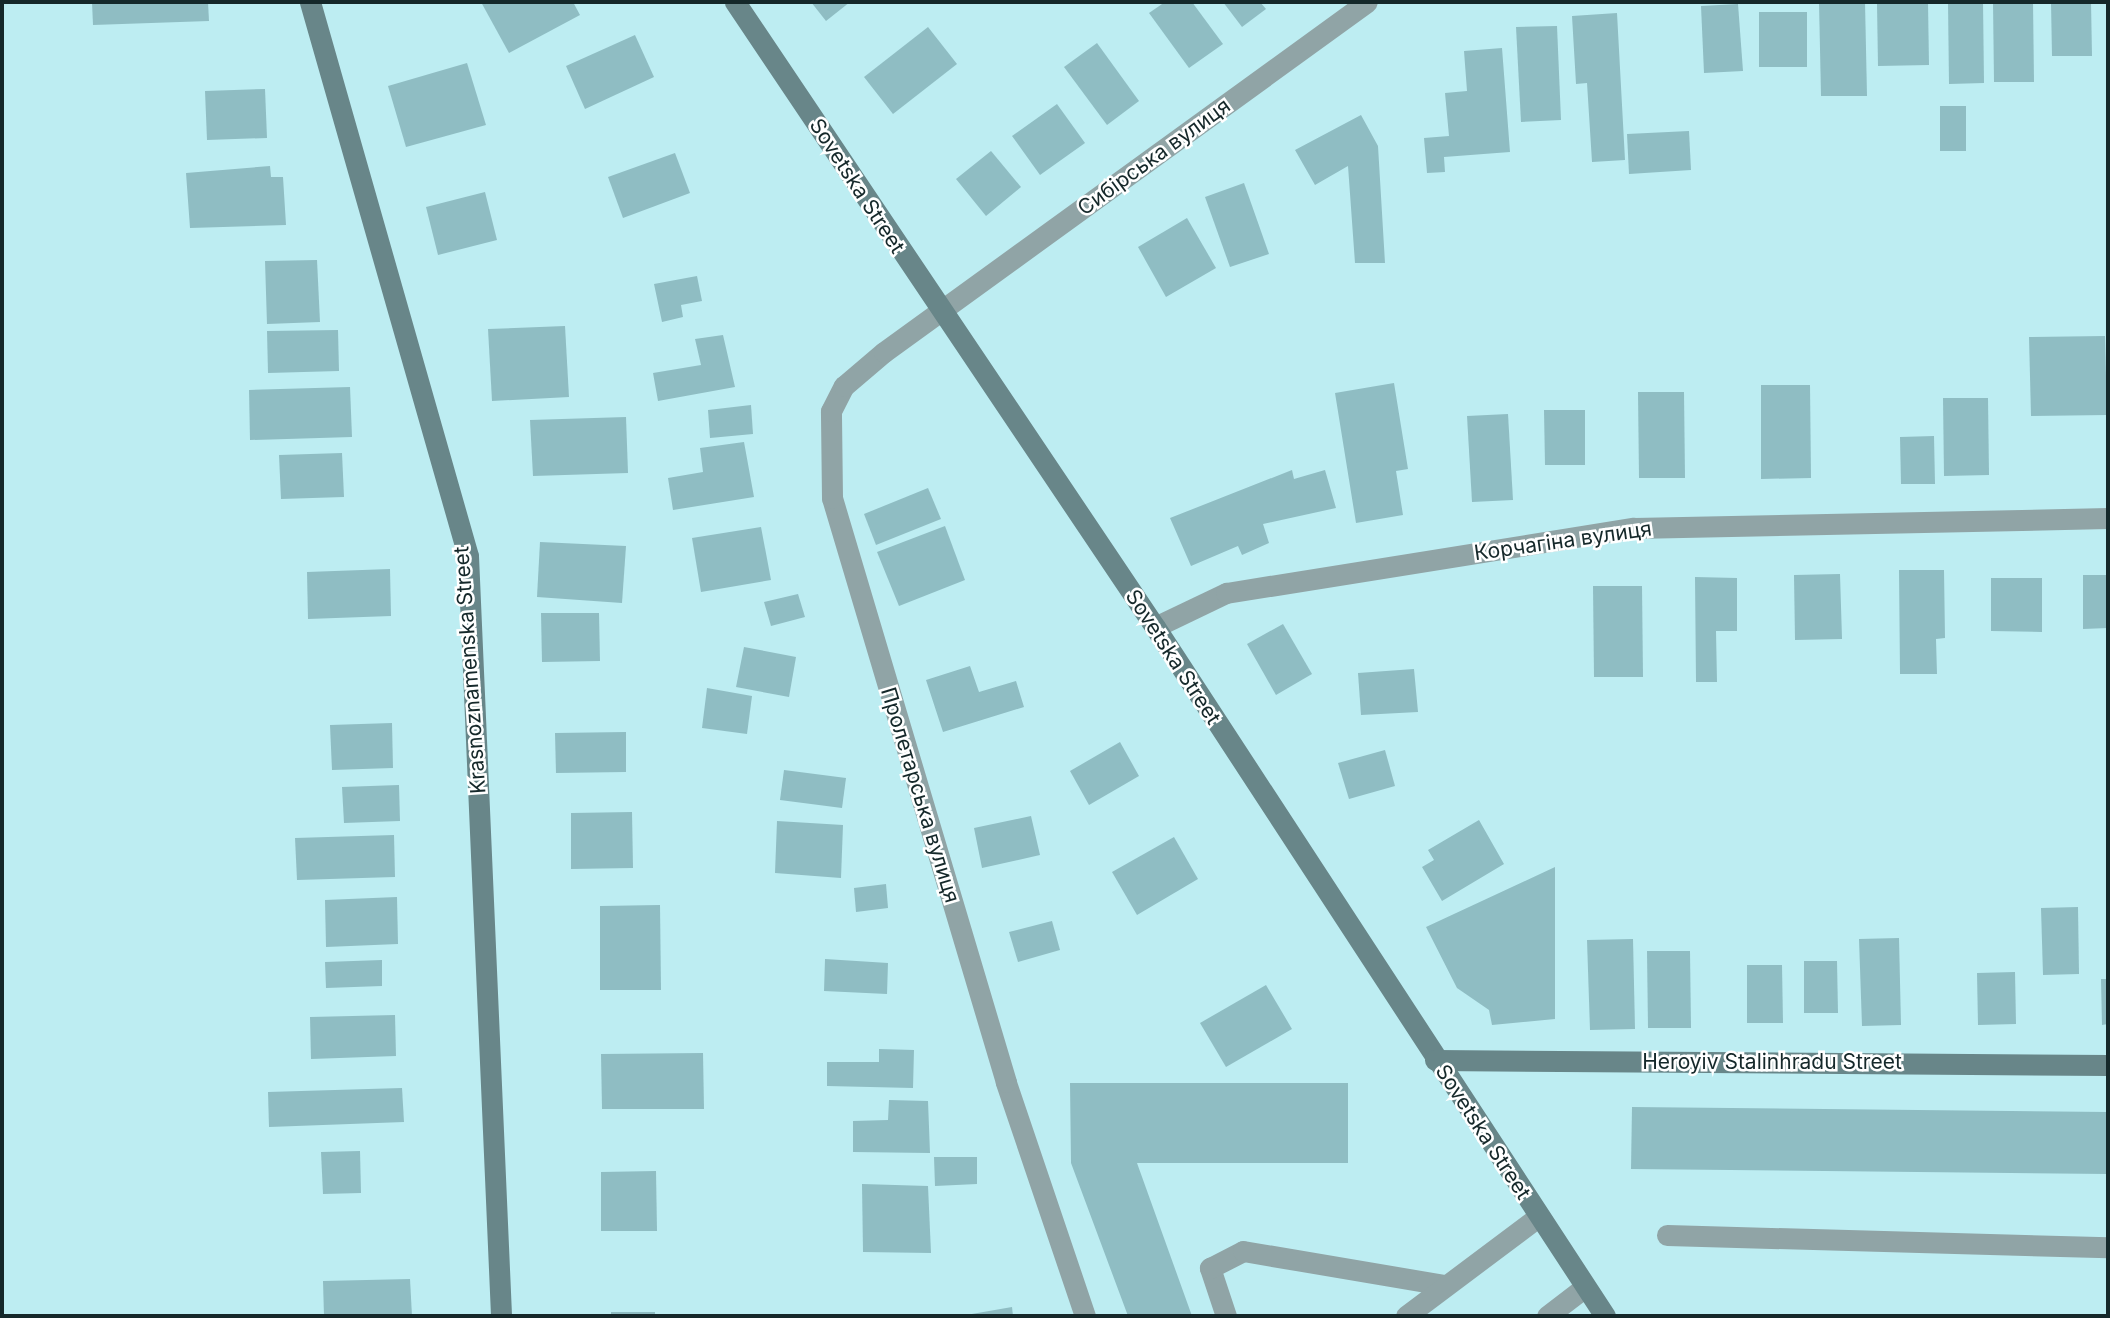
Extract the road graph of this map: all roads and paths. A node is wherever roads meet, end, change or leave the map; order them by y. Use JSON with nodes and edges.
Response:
{"nodes":[{"id":1,"x":310,"y":2,"type":"edge"},
{"id":2,"x":735,"y":2,"type":"edge"},
{"id":3,"x":1367,"y":2,"type":"edge"},
{"id":4,"x":941,"y":313,"type":"junction"},
{"id":5,"x":2108,"y":518,"type":"edge"},
{"id":6,"x":1155,"y":627,"type":"junction"},
{"id":7,"x":1435,"y":1060,"type":"junction"},
{"id":8,"x":2108,"y":1065,"type":"edge"},
{"id":9,"x":1539,"y":1216,"type":"junction"},
{"id":10,"x":1667,"y":1235,"type":"dead end"},
{"id":11,"x":2108,"y":1247,"type":"edge"},
{"id":12,"x":1443,"y":1285,"type":"junction"},
{"id":13,"x":1585,"y":1287,"type":"junction"},
{"id":14,"x":501,"y":1316,"type":"edge"},
{"id":15,"x":1085,"y":1316,"type":"edge"},
{"id":16,"x":1226,"y":1316,"type":"edge"},
{"id":17,"x":1406,"y":1316,"type":"edge"},
{"id":18,"x":1547,"y":1316,"type":"edge"},
{"id":19,"x":1605,"y":1316,"type":"edge"}],
"edges":[{"from":1,"to":14,"type":"street","name":"Krasnoznamenska Street"},
{"from":2,"to":4,"type":"street","name":"Sovetska Street"},
{"from":3,"to":4,"type":"street","name":"Сибірська вулиця"},
{"from":4,"to":6,"type":"street","name":"Sovetska Street"},
{"from":4,"to":15,"type":"street","name":"Пролетарська вулиця"},
{"from":5,"to":6,"type":"street","name":"Корчагіна вулиця"},
{"from":6,"to":7,"type":"street","name":"Sovetska Street"},
{"from":7,"to":8,"type":"street","name":"Heroyiv Stalinhradu Street"},
{"from":7,"to":9,"type":"street","name":"Sovetska Street"},
{"from":9,"to":12,"type":"street"},
{"from":9,"to":13,"type":"street","name":"Sovetska Street"},
{"from":10,"to":11,"type":"street"},
{"from":12,"to":16,"type":"street"},
{"from":12,"to":17,"type":"street"},
{"from":13,"to":18,"type":"street"},
{"from":13,"to":19,"type":"street","name":"Sovetska Street"}]}
